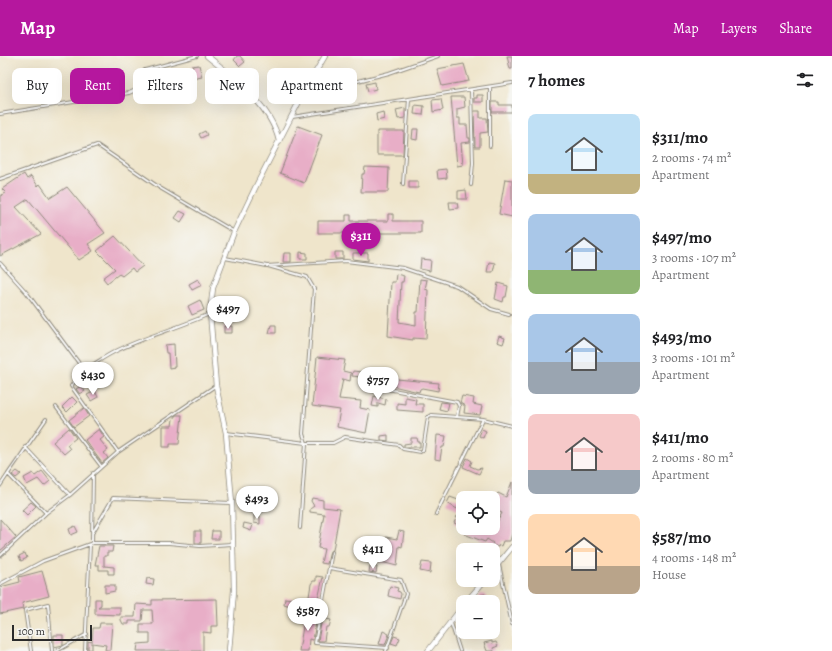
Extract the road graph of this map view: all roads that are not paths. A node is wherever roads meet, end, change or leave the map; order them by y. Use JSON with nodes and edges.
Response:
{"nodes":[{"id":1,"x":197,"y":56,"type":"edge"},
{"id":2,"x":207,"y":56,"type":"edge"},
{"id":3,"x":325,"y":56,"type":"edge"},
{"id":4,"x":438,"y":56,"type":"edge"},
{"id":5,"x":318,"y":68,"type":"edge"},
{"id":6,"x":357,"y":81,"type":"edge"},
{"id":7,"x":512,"y":83,"type":"edge"},
{"id":8,"x":490,"y":87,"type":"junction"},
{"id":9,"x":471,"y":90,"type":"junction"},
{"id":10,"x":409,"y":100,"type":"junction"},
{"id":11,"x":298,"y":104,"type":"edge"},
{"id":12,"x":0,"y":114,"type":"edge"},
{"id":13,"x":292,"y":117,"type":"junction"},
{"id":14,"x":279,"y":141,"type":"junction"},
{"id":15,"x":490,"y":146,"type":"dead end"},
{"id":16,"x":0,"y":179,"type":"edge"},
{"id":17,"x":403,"y":184,"type":"dead end"},
{"id":18,"x":471,"y":185,"type":"dead end"},
{"id":19,"x":234,"y":232,"type":"junction"},
{"id":20,"x":225,"y":258,"type":"junction"},
{"id":21,"x":0,"y":263,"type":"edge"},
{"id":22,"x":267,"y":266,"type":"junction"},
{"id":23,"x":210,"y":313,"type":"junction"},
{"id":24,"x":509,"y":314,"type":"dead end"},
{"id":25,"x":84,"y":370,"type":"junction"},
{"id":26,"x":216,"y":386,"type":"junction"},
{"id":27,"x":382,"y":388,"type":"dead end"},
{"id":28,"x":56,"y":407,"type":"dead end"},
{"id":29,"x":457,"y":417,"type":"junction"},
{"id":30,"x":46,"y":419,"type":"dead end"},
{"id":31,"x":483,"y":419,"type":"junction"},
{"id":32,"x":512,"y":426,"type":"edge"},
{"id":33,"x":226,"y":433,"type":"junction"},
{"id":34,"x":306,"y":443,"type":"junction"},
{"id":35,"x":25,"y":447,"type":"junction"},
{"id":36,"x":118,"y":452,"type":"junction"},
{"id":37,"x":100,"y":466,"type":"junction"},
{"id":38,"x":93,"y":473,"type":"junction"},
{"id":39,"x":8,"y":474,"type":"junction"},
{"id":40,"x":0,"y":486,"type":"edge"},
{"id":41,"x":70,"y":495,"type":"junction"},
{"id":42,"x":232,"y":503,"type":"junction"},
{"id":43,"x":46,"y":513,"type":"junction"},
{"id":44,"x":436,"y":514,"type":"dead end"},
{"id":45,"x":300,"y":528,"type":"dead end"},
{"id":46,"x":92,"y":533,"type":"junction"},
{"id":47,"x":91,"y":543,"type":"junction"},
{"id":48,"x":232,"y":544,"type":"junction"},
{"id":49,"x":512,"y":547,"type":"edge"},
{"id":50,"x":332,"y":552,"type":"dead end"},
{"id":51,"x":0,"y":556,"type":"edge"},
{"id":52,"x":500,"y":562,"type":"edge"},
{"id":53,"x":329,"y":568,"type":"junction"},
{"id":54,"x":500,"y":568,"type":"edge"},
{"id":55,"x":0,"y":584,"type":"edge"},
{"id":56,"x":479,"y":587,"type":"edge"},
{"id":57,"x":472,"y":595,"type":"edge"},
{"id":58,"x":456,"y":615,"type":"edge"},
{"id":59,"x":451,"y":622,"type":"junction"},
{"id":60,"x":512,"y":624,"type":"edge"},
{"id":61,"x":87,"y":634,"type":"junction"},
{"id":62,"x":387,"y":650,"type":"edge"},
{"id":63,"x":30,"y":651,"type":"edge"},
{"id":64,"x":52,"y":651,"type":"edge"},
{"id":65,"x":57,"y":651,"type":"edge"},
{"id":66,"x":85,"y":651,"type":"edge"},
{"id":67,"x":229,"y":651,"type":"edge"},
{"id":68,"x":428,"y":651,"type":"edge"},
{"id":69,"x":460,"y":651,"type":"edge"}],
"edges":[{"from":1,"to":12,"type":"lane"},
{"from":2,"to":14,"type":"street"},
{"from":3,"to":5,"type":"street"},
{"from":4,"to":6,"type":"lane"},
{"from":7,"to":8,"type":"lane"},
{"from":8,"to":9,"type":"lane"},
{"from":8,"to":15,"type":"lane"},
{"from":9,"to":10,"type":"lane"},
{"from":9,"to":18,"type":"lane"},
{"from":10,"to":13,"type":"lane"},
{"from":10,"to":17,"type":"lane"},
{"from":11,"to":13,"type":"street"},
{"from":13,"to":14,"type":"street"},
{"from":14,"to":19,"type":"street"},
{"from":16,"to":19,"type":"lane"},
{"from":19,"to":20,"type":"street"},
{"from":20,"to":22,"type":"lane"},
{"from":20,"to":23,"type":"street"},
{"from":21,"to":25,"type":"lane"},
{"from":22,"to":24,"type":"lane"},
{"from":22,"to":34,"type":"lane"},
{"from":23,"to":25,"type":"lane"},
{"from":23,"to":26,"type":"street"},
{"from":25,"to":36,"type":"lane"},
{"from":26,"to":33,"type":"street"},
{"from":26,"to":36,"type":"lane"},
{"from":27,"to":29,"type":"lane"},
{"from":28,"to":37,"type":"lane"},
{"from":29,"to":31,"type":"lane"},
{"from":29,"to":34,"type":"lane"},
{"from":30,"to":35,"type":"lane"},
{"from":31,"to":32,"type":"lane"},
{"from":31,"to":44,"type":"lane"},
{"from":33,"to":34,"type":"lane"},
{"from":33,"to":42,"type":"street"},
{"from":34,"to":45,"type":"lane"},
{"from":35,"to":39,"type":"lane"},
{"from":35,"to":41,"type":"lane"},
{"from":36,"to":37,"type":"lane"},
{"from":37,"to":38,"type":"lane"},
{"from":38,"to":41,"type":"lane"},
{"from":38,"to":46,"type":"lane"},
{"from":39,"to":40,"type":"lane"},
{"from":39,"to":43,"type":"lane"},
{"from":41,"to":43,"type":"lane"},
{"from":42,"to":46,"type":"lane"},
{"from":42,"to":48,"type":"street"},
{"from":43,"to":51,"type":"lane"},
{"from":46,"to":47,"type":"lane"},
{"from":47,"to":48,"type":"lane"},
{"from":47,"to":55,"type":"lane"},
{"from":47,"to":61,"type":"lane"},
{"from":48,"to":67,"type":"street"},
{"from":49,"to":52,"type":"street"},
{"from":50,"to":53,"type":"lane"},
{"from":53,"to":62,"type":"lane"},
{"from":53,"to":62,"type":"lane"},
{"from":54,"to":60,"type":"lane"},
{"from":56,"to":57,"type":"street"},
{"from":58,"to":59,"type":"street"},
{"from":59,"to":68,"type":"street"},
{"from":59,"to":69,"type":"lane"},
{"from":61,"to":65,"type":"lane"},
{"from":61,"to":66,"type":"lane"},
{"from":63,"to":64,"type":"lane"}]}
